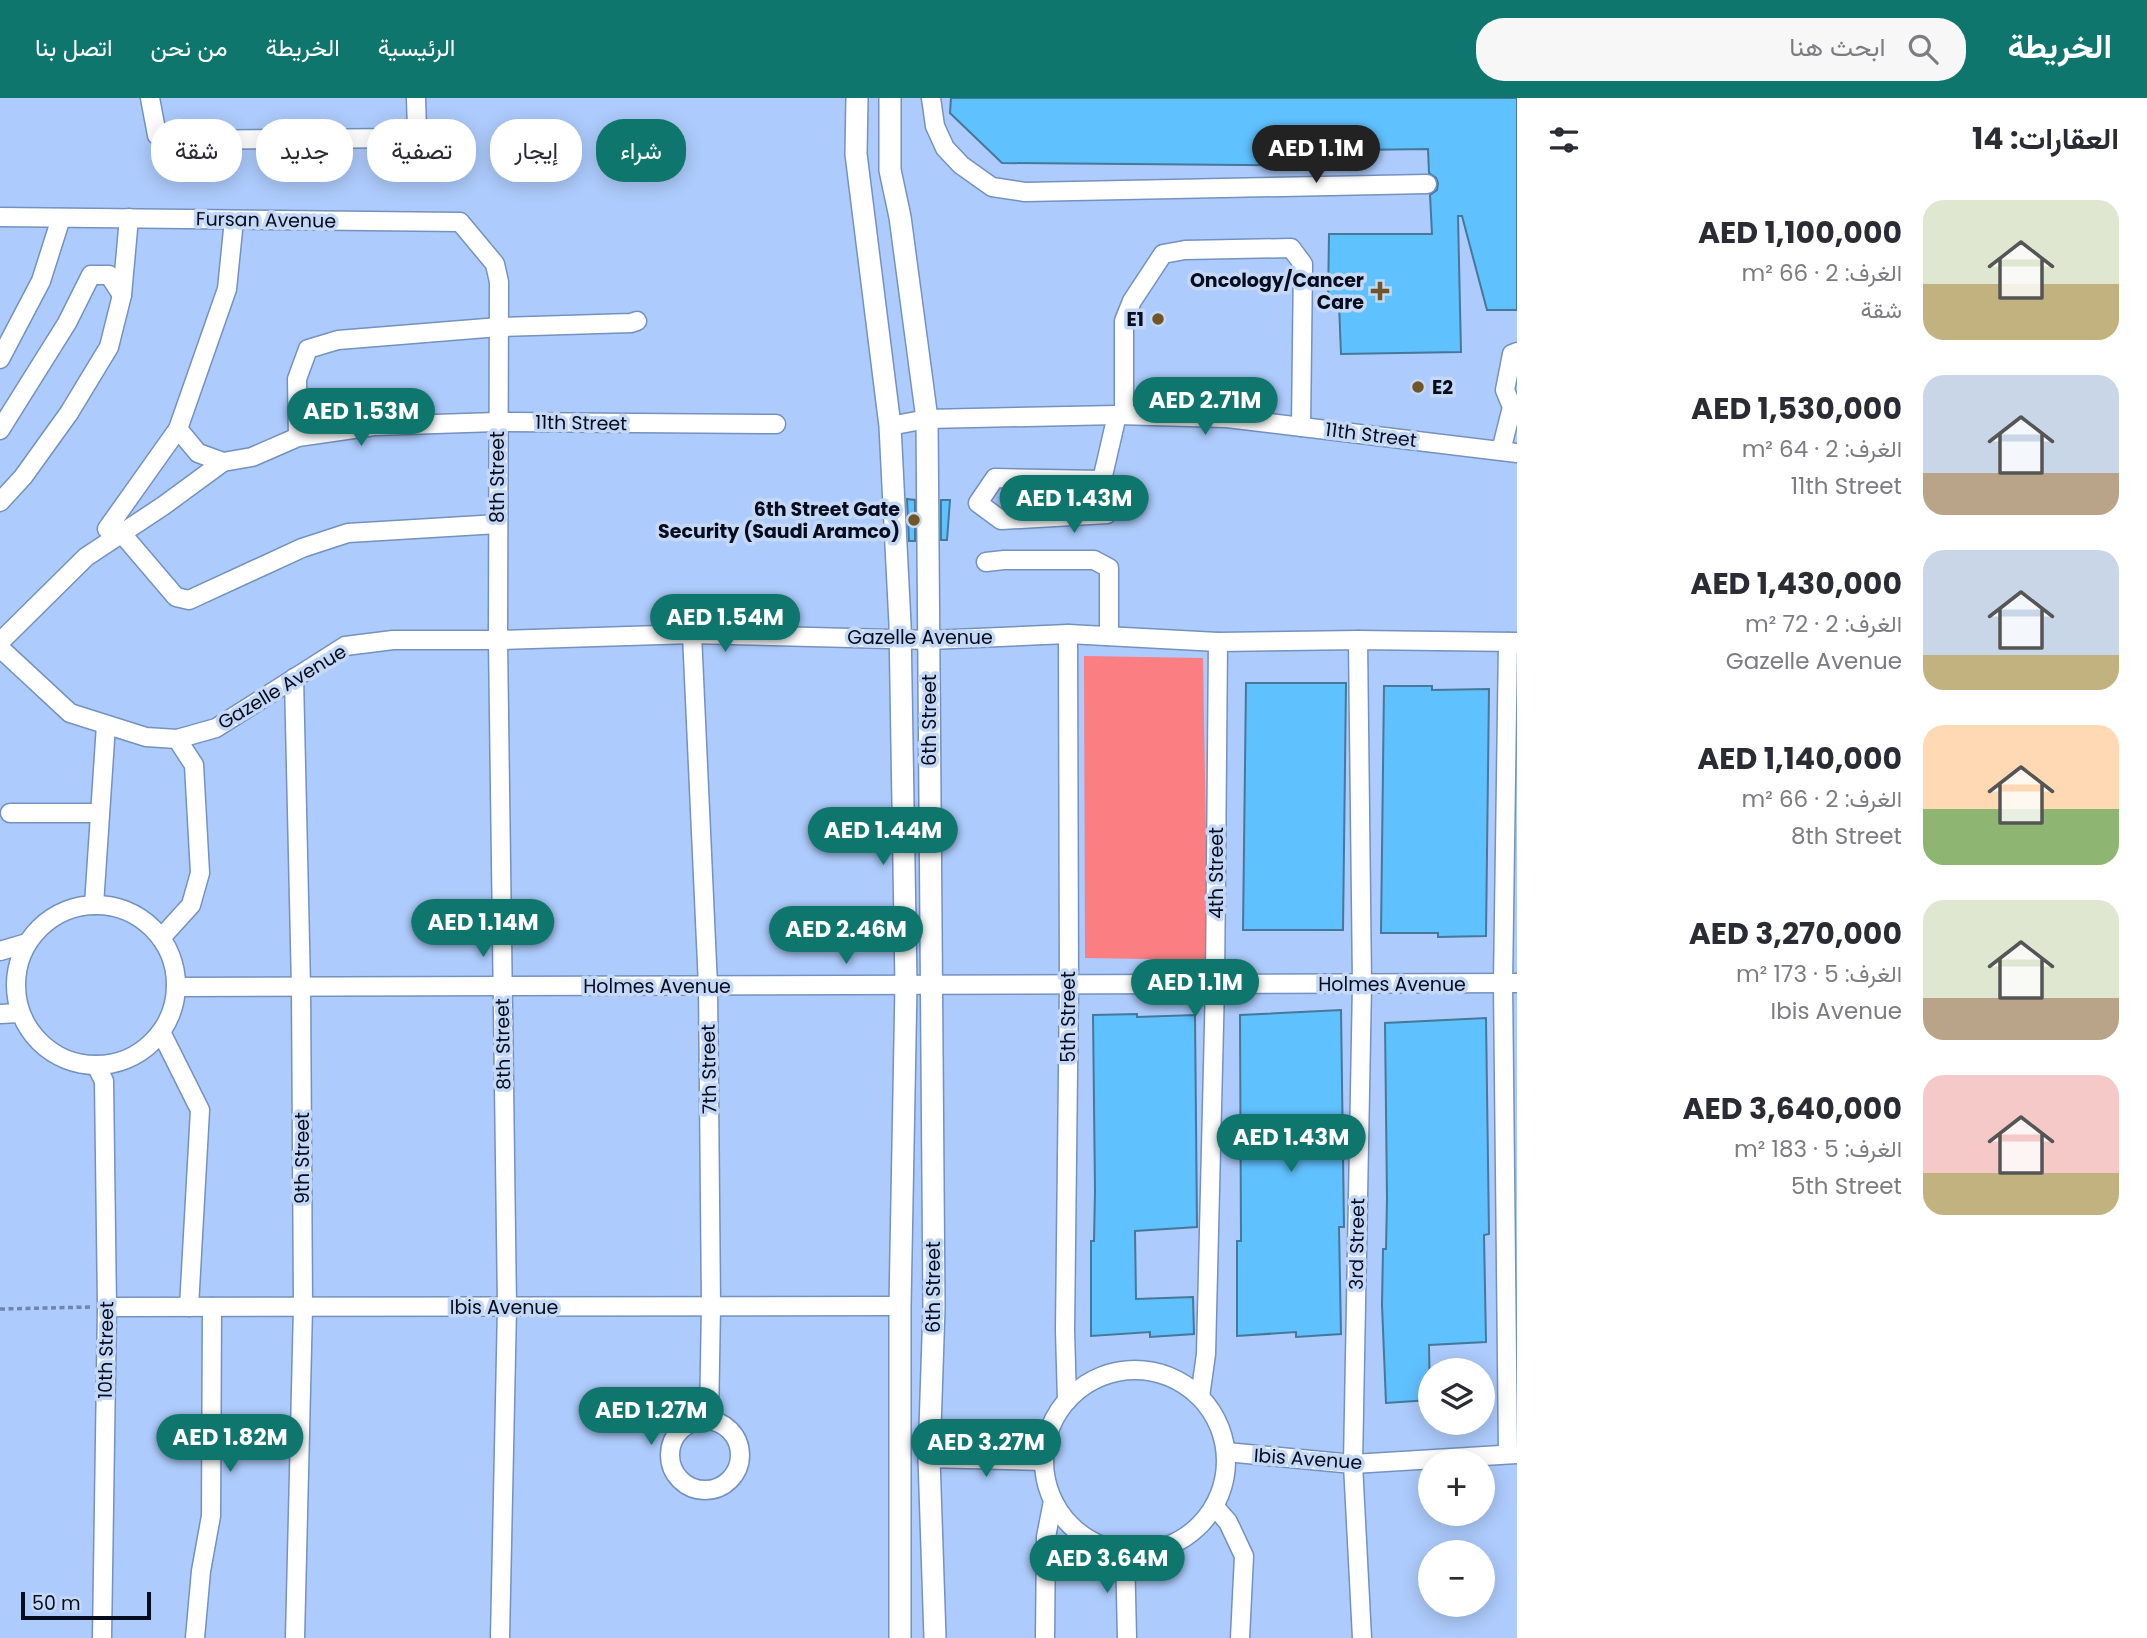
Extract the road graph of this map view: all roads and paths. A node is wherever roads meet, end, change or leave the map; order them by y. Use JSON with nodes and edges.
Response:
{"nodes":[{"id":1,"x":150,"y":98,"type":"edge"},
{"id":2,"x":416,"y":98,"type":"edge"},
{"id":3,"x":857,"y":98,"type":"edge"},
{"id":4,"x":890,"y":98,"type":"edge"},
{"id":5,"x":931,"y":98,"type":"edge"},
{"id":6,"x":1427,"y":184,"type":"dead end"},
{"id":7,"x":0,"y":217,"type":"edge"},
{"id":8,"x":61,"y":218,"type":"junction"},
{"id":9,"x":129,"y":218,"type":"junction"},
{"id":10,"x":234,"y":220,"type":"junction"},
{"id":11,"x":499,"y":282,"type":"joint"},
{"id":12,"x":122,"y":295,"type":"junction"},
{"id":13,"x":637,"y":321,"type":"dead end"},
{"id":14,"x":499,"y":327,"type":"junction"},
{"id":15,"x":1517,"y":352,"type":"edge"},
{"id":16,"x":0,"y":359,"type":"edge"},
{"id":17,"x":1120,"y":415,"type":"junction"},
{"id":18,"x":927,"y":419,"type":"junction"},
{"id":19,"x":497,"y":422,"type":"junction"},
{"id":20,"x":776,"y":424,"type":"dead end"},
{"id":21,"x":890,"y":426,"type":"junction"},
{"id":22,"x":1301,"y":427,"type":"junction"},
{"id":23,"x":178,"y":429,"type":"junction"},
{"id":24,"x":0,"y":430,"type":"edge"},
{"id":25,"x":298,"y":437,"type":"junction"},
{"id":26,"x":1509,"y":452,"type":"edge"},
{"id":27,"x":223,"y":462,"type":"junction"},
{"id":28,"x":1102,"y":480,"type":"junction"},
{"id":29,"x":0,"y":502,"type":"edge"},
{"id":30,"x":498,"y":524,"type":"junction"},
{"id":31,"x":117,"y":528,"type":"junction"},
{"id":32,"x":986,"y":562,"type":"dead end"},
{"id":33,"x":692,"y":634,"type":"junction"},
{"id":34,"x":1068,"y":634,"type":"junction"},
{"id":35,"x":1109,"y":636,"type":"junction"},
{"id":36,"x":498,"y":640,"type":"junction"},
{"id":37,"x":900,"y":640,"type":"junction"},
{"id":38,"x":929,"y":640,"type":"junction"},
{"id":39,"x":1357,"y":640,"type":"junction"},
{"id":40,"x":0,"y":642,"type":"edge"},
{"id":41,"x":1218,"y":642,"type":"junction"},
{"id":42,"x":1512,"y":642,"type":"edge"},
{"id":43,"x":0,"y":648,"type":"edge"},
{"id":44,"x":293,"y":678,"type":"junction"},
{"id":45,"x":106,"y":725,"type":"junction"},
{"id":46,"x":177,"y":739,"type":"junction"},
{"id":47,"x":10,"y":813,"type":"dead end"},
{"id":48,"x":100,"y":813,"type":"junction"},
{"id":49,"x":94,"y":905,"type":"junction"},
{"id":50,"x":161,"y":938,"type":"junction"},
{"id":51,"x":27,"y":943,"type":"junction"},
{"id":52,"x":0,"y":951,"type":"edge"},
{"id":53,"x":1510,"y":983,"type":"edge"},
{"id":54,"x":1215,"y":984,"type":"junction"},
{"id":55,"x":1362,"y":984,"type":"junction"},
{"id":56,"x":906,"y":985,"type":"junction"},
{"id":57,"x":931,"y":985,"type":"junction"},
{"id":58,"x":1069,"y":985,"type":"junction"},
{"id":59,"x":503,"y":986,"type":"junction"},
{"id":60,"x":708,"y":986,"type":"junction"},
{"id":61,"x":176,"y":987,"type":"junction"},
{"id":62,"x":302,"y":987,"type":"junction"},
{"id":63,"x":20,"y":1013,"type":"junction"},
{"id":64,"x":0,"y":1014,"type":"edge"},
{"id":65,"x":161,"y":1032,"type":"junction"},
{"id":66,"x":96,"y":1065,"type":"junction"},
{"id":67,"x":712,"y":1306,"type":"junction"},
{"id":68,"x":900,"y":1306,"type":"junction"},
{"id":69,"x":107,"y":1307,"type":"junction"},
{"id":70,"x":189,"y":1307,"type":"junction"},
{"id":71,"x":212,"y":1307,"type":"junction"},
{"id":72,"x":303,"y":1307,"type":"junction"},
{"id":73,"x":507,"y":1307,"type":"junction"},
{"id":74,"x":0,"y":1309,"type":"edge"},
{"id":75,"x":1200,"y":1397,"type":"junction"},
{"id":76,"x":1067,"y":1401,"type":"junction"},
{"id":77,"x":709,"y":1420,"type":"dead end"},
{"id":78,"x":1226,"y":1452,"type":"junction"},
{"id":79,"x":1512,"y":1454,"type":"edge"},
{"id":80,"x":929,"y":1458,"type":"junction"},
{"id":81,"x":1044,"y":1461,"type":"junction"},
{"id":82,"x":1353,"y":1464,"type":"junction"},
{"id":83,"x":1214,"y":1506,"type":"junction"},
{"id":84,"x":1059,"y":1511,"type":"junction"},
{"id":85,"x":1125,"y":1551,"type":"junction"},
{"id":86,"x":102,"y":1638,"type":"edge"},
{"id":87,"x":195,"y":1638,"type":"edge"},
{"id":88,"x":295,"y":1638,"type":"edge"},
{"id":89,"x":500,"y":1638,"type":"edge"},
{"id":90,"x":900,"y":1638,"type":"edge"},
{"id":91,"x":935,"y":1638,"type":"edge"},
{"id":92,"x":1045,"y":1638,"type":"edge"},
{"id":93,"x":1128,"y":1638,"type":"edge"},
{"id":94,"x":1240,"y":1638,"type":"edge"},
{"id":95,"x":1362,"y":1638,"type":"edge"}],
"edges":[{"from":1,"to":2,"type":"street"},
{"from":3,"to":21,"type":"main road","name":"6th Street"},
{"from":4,"to":18,"type":"main road","name":"6th Street"},
{"from":5,"to":6,"type":"street"},
{"from":7,"to":8,"type":"street","name":"Fursan Avenue"},
{"from":8,"to":9,"type":"street","name":"Fursan Avenue"},
{"from":8,"to":16,"type":"street"},
{"from":9,"to":10,"type":"street","name":"Fursan Avenue"},
{"from":9,"to":12,"type":"street"},
{"from":10,"to":11,"type":"street","name":"Fursan Avenue"},
{"from":10,"to":23,"type":"street","name":"11th Street"},
{"from":11,"to":14,"type":"street","name":"8th Street"},
{"from":12,"to":24,"type":"street"},
{"from":12,"to":29,"type":"street"},
{"from":13,"to":14,"type":"street"},
{"from":14,"to":19,"type":"street","name":"8th Street"},
{"from":14,"to":25,"type":"street"},
{"from":15,"to":26,"type":"street"},
{"from":17,"to":18,"type":"street","name":"11th Street"},
{"from":17,"to":22,"type":"street","name":"11th Street"},
{"from":17,"to":22,"type":"street"},
{"from":17,"to":28,"type":"street"},
{"from":18,"to":21,"type":"street","name":"11th Street"},
{"from":18,"to":38,"type":"main road","name":"6th Street"},
{"from":19,"to":20,"type":"street","name":"11th Street"},
{"from":19,"to":25,"type":"street","name":"11th Street"},
{"from":19,"to":30,"type":"street","name":"8th Street"},
{"from":21,"to":37,"type":"main road","name":"6th Street"},
{"from":22,"to":26,"type":"street","name":"11th Street"},
{"from":23,"to":27,"type":"street"},
{"from":23,"to":31,"type":"street","name":"11th Street"},
{"from":25,"to":27,"type":"street","name":"11th Street"},
{"from":27,"to":31,"type":"street","name":"11th Street"},
{"from":28,"to":28,"type":"street"},
{"from":30,"to":31,"type":"street"},
{"from":30,"to":36,"type":"street","name":"8th Street"},
{"from":31,"to":40,"type":"street","name":"11th Street"},
{"from":32,"to":35,"type":"street"},
{"from":33,"to":36,"type":"street","name":"Gazelle Avenue"},
{"from":33,"to":37,"type":"street","name":"Gazelle Avenue"},
{"from":33,"to":60,"type":"street","name":"7th Street"},
{"from":34,"to":35,"type":"street","name":"Gazelle Avenue"},
{"from":34,"to":38,"type":"street","name":"Gazelle Avenue"},
{"from":34,"to":58,"type":"street","name":"5th Street"},
{"from":35,"to":41,"type":"street","name":"Gazelle Avenue"},
{"from":36,"to":44,"type":"street","name":"Gazelle Avenue"},
{"from":36,"to":59,"type":"street","name":"8th Street"},
{"from":37,"to":38,"type":"street","name":"Gazelle Avenue"},
{"from":37,"to":56,"type":"main road","name":"6th Street"},
{"from":38,"to":57,"type":"main road","name":"6th Street"},
{"from":39,"to":41,"type":"street","name":"Gazelle Avenue"},
{"from":39,"to":42,"type":"street","name":"Gazelle Avenue"},
{"from":39,"to":55,"type":"street","name":"3rd Street"},
{"from":41,"to":54,"type":"street","name":"4th Street"},
{"from":42,"to":53,"type":"street"},
{"from":43,"to":45,"type":"street","name":"Gazelle Avenue"},
{"from":44,"to":46,"type":"street","name":"Gazelle Avenue"},
{"from":44,"to":62,"type":"street","name":"9th Street"},
{"from":45,"to":46,"type":"street","name":"Gazelle Avenue"},
{"from":45,"to":48,"type":"street"},
{"from":46,"to":50,"type":"street"},
{"from":47,"to":48,"type":"street"},
{"from":48,"to":49,"type":"street"},
{"from":49,"to":50,"type":"street"},
{"from":49,"to":51,"type":"street"},
{"from":50,"to":61,"type":"street"},
{"from":51,"to":52,"type":"street"},
{"from":51,"to":63,"type":"street"},
{"from":53,"to":55,"type":"street","name":"Holmes Avenue"},
{"from":53,"to":79,"type":"street"},
{"from":54,"to":55,"type":"street","name":"Holmes Avenue"},
{"from":54,"to":58,"type":"street","name":"Holmes Avenue"},
{"from":54,"to":75,"type":"street","name":"4th Street"},
{"from":55,"to":82,"type":"street","name":"3rd Street"},
{"from":56,"to":57,"type":"street","name":"Holmes Avenue"},
{"from":56,"to":60,"type":"street","name":"Holmes Avenue"},
{"from":56,"to":68,"type":"main road","name":"6th Street"},
{"from":57,"to":58,"type":"street","name":"Holmes Avenue"},
{"from":57,"to":80,"type":"main road","name":"6th Street"},
{"from":58,"to":76,"type":"street","name":"5th Street"},
{"from":59,"to":60,"type":"street","name":"Holmes Avenue"},
{"from":59,"to":62,"type":"street","name":"Holmes Avenue"},
{"from":59,"to":73,"type":"street","name":"8th Street"},
{"from":60,"to":67,"type":"street","name":"7th Street"},
{"from":61,"to":62,"type":"street","name":"Holmes Avenue"},
{"from":61,"to":65,"type":"street"},
{"from":62,"to":72,"type":"street","name":"9th Street"},
{"from":63,"to":64,"type":"street"},
{"from":63,"to":66,"type":"street"},
{"from":65,"to":66,"type":"street"},
{"from":65,"to":70,"type":"street"},
{"from":66,"to":69,"type":"street","name":"10th Street"},
{"from":67,"to":68,"type":"street","name":"Ibis Avenue"},
{"from":67,"to":73,"type":"street","name":"Ibis Avenue"},
{"from":67,"to":77,"type":"street","name":"7th Street"},
{"from":68,"to":90,"type":"main road","name":"6th Street"},
{"from":69,"to":70,"type":"street","name":"Ibis Avenue"},
{"from":69,"to":74,"type":"path"},
{"from":69,"to":86,"type":"street","name":"10th Street"},
{"from":70,"to":71,"type":"street","name":"Ibis Avenue"},
{"from":71,"to":72,"type":"street","name":"Ibis Avenue"},
{"from":71,"to":87,"type":"street"},
{"from":72,"to":73,"type":"street","name":"Ibis Avenue"},
{"from":72,"to":88,"type":"street","name":"9th Street"},
{"from":73,"to":89,"type":"street","name":"8th Street"},
{"from":75,"to":76,"type":"street"},
{"from":75,"to":78,"type":"street"},
{"from":76,"to":81,"type":"street"},
{"from":78,"to":82,"type":"street","name":"Ibis Avenue"},
{"from":78,"to":83,"type":"street"},
{"from":79,"to":82,"type":"street","name":"Ibis Avenue"},
{"from":80,"to":81,"type":"street"},
{"from":80,"to":91,"type":"main road","name":"6th Street"},
{"from":81,"to":84,"type":"street"},
{"from":82,"to":95,"type":"street","name":"3rd Street"},
{"from":83,"to":85,"type":"street"},
{"from":83,"to":94,"type":"street"},
{"from":84,"to":85,"type":"street"},
{"from":84,"to":92,"type":"street"},
{"from":85,"to":93,"type":"street"}]}
